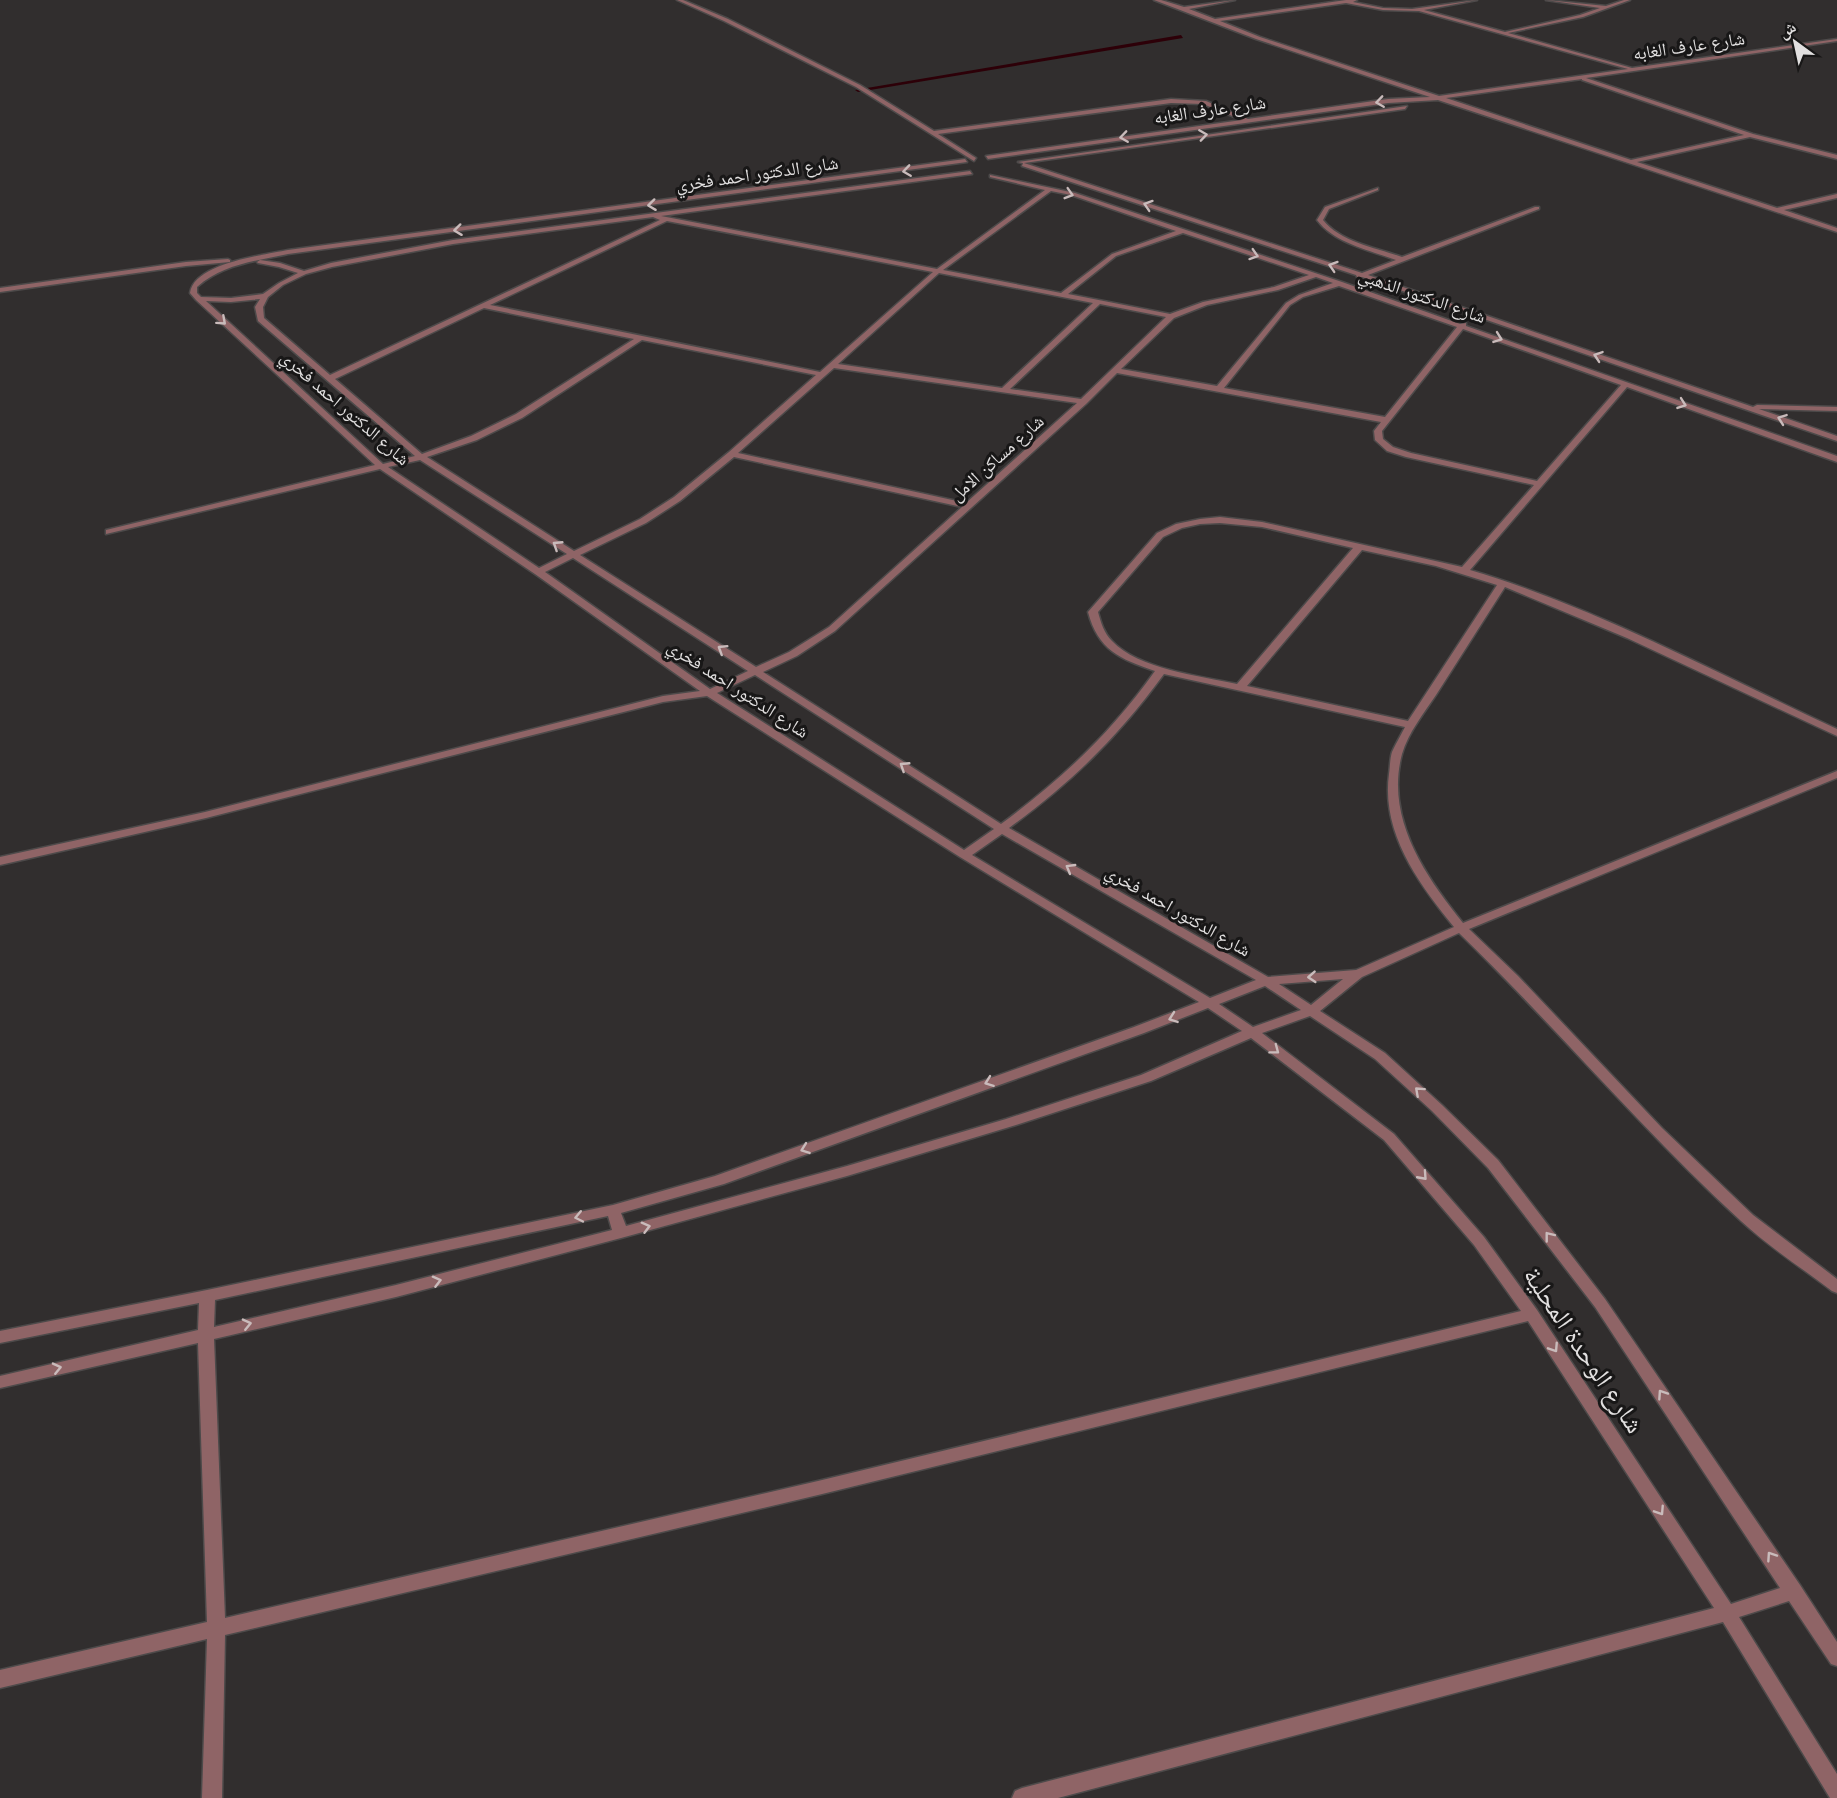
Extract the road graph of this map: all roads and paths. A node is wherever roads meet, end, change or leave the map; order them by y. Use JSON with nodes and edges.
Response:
{"nodes":[{"id":1,"x":679,"y":0,"type":"edge"},
{"id":2,"x":1156,"y":0,"type":"edge"},
{"id":3,"x":1233,"y":0,"type":"edge"},
{"id":4,"x":1355,"y":0,"type":"edge"},
{"id":5,"x":1475,"y":0,"type":"edge"},
{"id":6,"x":1548,"y":0,"type":"edge"},
{"id":7,"x":1628,"y":0,"type":"edge"},
{"id":8,"x":1344,"y":1,"type":"edge"},
{"id":9,"x":1183,"y":8,"type":"junction"},
{"id":10,"x":1608,"y":8,"type":"junction"},
{"id":11,"x":1421,"y":11,"type":"junction"},
{"id":12,"x":1214,"y":20,"type":"junction"},
{"id":13,"x":1503,"y":33,"type":"junction"},
{"id":14,"x":1837,"y":40,"type":"edge"},
{"id":15,"x":1634,"y":69,"type":"junction"},
{"id":16,"x":1580,"y":77,"type":"junction"},
{"id":17,"x":1438,"y":98,"type":"junction"},
{"id":18,"x":1247,"y":120,"type":"junction"},
{"id":19,"x":934,"y":133,"type":"junction"},
{"id":20,"x":1751,"y":135,"type":"junction"},
{"id":21,"x":988,"y":157,"type":"junction"},
{"id":22,"x":1837,"y":157,"type":"edge"},
{"id":23,"x":970,"y":160,"type":"junction"},
{"id":24,"x":1630,"y":161,"type":"junction"},
{"id":25,"x":1022,"y":166,"type":"junction"},
{"id":26,"x":969,"y":173,"type":"junction"},
{"id":27,"x":1013,"y":174,"type":"dead end"},
{"id":28,"x":986,"y":176,"type":"junction"},
{"id":29,"x":1051,"y":188,"type":"junction"},
{"id":30,"x":1376,"y":189,"type":"dead end"},
{"id":31,"x":1837,"y":196,"type":"edge"},
{"id":32,"x":1537,"y":208,"type":"dead end"},
{"id":33,"x":1776,"y":210,"type":"junction"},
{"id":34,"x":646,"y":216,"type":"junction"},
{"id":35,"x":666,"y":219,"type":"junction"},
{"id":36,"x":1837,"y":230,"type":"edge"},
{"id":37,"x":1182,"y":231,"type":"junction"},
{"id":38,"x":1403,"y":260,"type":"junction"},
{"id":39,"x":246,"y":261,"type":"junction"},
{"id":40,"x":938,"y":271,"type":"junction"},
{"id":41,"x":304,"y":273,"type":"junction"},
{"id":42,"x":1316,"y":275,"type":"junction"},
{"id":43,"x":1362,"y":275,"type":"junction"},
{"id":44,"x":1338,"y":283,"type":"junction"},
{"id":45,"x":0,"y":290,"type":"edge"},
{"id":46,"x":1063,"y":295,"type":"junction"},
{"id":47,"x":265,"y":296,"type":"junction"},
{"id":48,"x":198,"y":300,"type":"junction"},
{"id":49,"x":1098,"y":302,"type":"junction"},
{"id":50,"x":484,"y":306,"type":"junction"},
{"id":51,"x":1171,"y":316,"type":"junction"},
{"id":52,"x":1463,"y":326,"type":"junction"},
{"id":53,"x":640,"y":338,"type":"junction"},
{"id":54,"x":832,"y":365,"type":"junction"},
{"id":55,"x":1116,"y":370,"type":"junction"},
{"id":56,"x":821,"y":374,"type":"junction"},
{"id":57,"x":330,"y":378,"type":"junction"},
{"id":58,"x":1626,"y":384,"type":"junction"},
{"id":59,"x":1219,"y":389,"type":"junction"},
{"id":60,"x":1004,"y":390,"type":"junction"},
{"id":61,"x":1083,"y":402,"type":"junction"},
{"id":62,"x":1746,"y":406,"type":"junction"},
{"id":63,"x":1837,"y":409,"type":"edge"},
{"id":64,"x":1386,"y":420,"type":"junction"},
{"id":65,"x":1837,"y":439,"type":"edge"},
{"id":66,"x":732,"y":454,"type":"junction"},
{"id":67,"x":421,"y":457,"type":"junction"},
{"id":68,"x":1837,"y":459,"type":"edge"},
{"id":69,"x":382,"y":467,"type":"junction"},
{"id":70,"x":1540,"y":484,"type":"junction"},
{"id":71,"x":969,"y":506,"type":"junction"},
{"id":72,"x":109,"y":532,"type":"dead end"},
{"id":73,"x":1359,"y":547,"type":"junction"},
{"id":74,"x":575,"y":556,"type":"junction"},
{"id":75,"x":538,"y":572,"type":"junction"},
{"id":76,"x":1463,"y":572,"type":"junction"},
{"id":77,"x":1503,"y":584,"type":"junction"},
{"id":78,"x":1161,"y":670,"type":"junction"},
{"id":79,"x":757,"y":671,"type":"junction"},
{"id":80,"x":1240,"y":687,"type":"junction"},
{"id":81,"x":709,"y":693,"type":"junction"},
{"id":82,"x":1411,"y":725,"type":"junction"},
{"id":83,"x":1837,"y":733,"type":"edge"},
{"id":84,"x":1837,"y":774,"type":"edge"},
{"id":85,"x":1002,"y":829,"type":"junction"},
{"id":86,"x":964,"y":855,"type":"junction"},
{"id":87,"x":0,"y":861,"type":"edge"},
{"id":88,"x":1461,"y":928,"type":"junction"},
{"id":89,"x":1358,"y":974,"type":"junction"},
{"id":90,"x":1266,"y":981,"type":"junction"},
{"id":91,"x":1211,"y":1004,"type":"junction"},
{"id":92,"x":1311,"y":1011,"type":"junction"},
{"id":93,"x":1252,"y":1032,"type":"junction"},
{"id":94,"x":613,"y":1209,"type":"junction"},
{"id":95,"x":621,"y":1233,"type":"junction"},
{"id":96,"x":1837,"y":1287,"type":"edge"},
{"id":97,"x":207,"y":1296,"type":"junction"},
{"id":98,"x":1532,"y":1314,"type":"junction"},
{"id":99,"x":206,"y":1334,"type":"junction"},
{"id":100,"x":0,"y":1337,"type":"edge"},
{"id":101,"x":0,"y":1382,"type":"edge"},
{"id":102,"x":1794,"y":1591,"type":"junction"},
{"id":103,"x":1727,"y":1613,"type":"junction"},
{"id":104,"x":216,"y":1627,"type":"junction"},
{"id":105,"x":1837,"y":1658,"type":"edge"},
{"id":106,"x":0,"y":1679,"type":"edge"},
{"id":107,"x":1837,"y":1792,"type":"edge"},
{"id":108,"x":212,"y":1798,"type":"edge"},
{"id":109,"x":1022,"y":1798,"type":"edge"}],
"edges":[{"from":1,"to":19,"type":"street"},
{"from":2,"to":9,"type":"street"},
{"from":3,"to":9,"type":"street"},
{"from":4,"to":8,"type":"street"},
{"from":5,"to":11,"type":"street"},
{"from":6,"to":10,"type":"street"},
{"from":7,"to":10,"type":"street"},
{"from":8,"to":11,"type":"street"},
{"from":8,"to":12,"type":"street"},
{"from":9,"to":12,"type":"street"},
{"from":10,"to":13,"type":"street"},
{"from":11,"to":13,"type":"street"},
{"from":12,"to":17,"type":"street"},
{"from":13,"to":15,"type":"street"},
{"from":14,"to":15,"type":"street","name":"شارع عارف الغابه"},
{"from":15,"to":16,"type":"street","name":"شارع عارف الغابه"},
{"from":16,"to":17,"type":"street","name":"شارع عارف الغابه"},
{"from":16,"to":20,"type":"street"},
{"from":17,"to":18,"type":"street","name":"شارع عارف الغابه","one_way":true},
{"from":17,"to":24,"type":"street"},
{"from":25,"to":17,"type":"street","name":"شارع عارف الغابه","one_way":true},
{"from":18,"to":19,"type":"street"},
{"from":18,"to":21,"type":"street","name":"شارع عارف الغابه","one_way":true},
{"from":19,"to":23,"type":"street"},
{"from":20,"to":22,"type":"street"},
{"from":20,"to":24,"type":"street"},
{"from":21,"to":23,"type":"street","name":"شارع عارف الغابه"},
{"from":21,"to":25,"type":"street"},
{"from":23,"to":26,"type":"street"},
{"from":23,"to":39,"type":"street","name":"شارع الدكتور احمد فخري","one_way":true},
{"from":24,"to":33,"type":"street"},
{"from":43,"to":25,"type":"street","name":"شارع الدكتور الذهبي","one_way":true},
{"from":26,"to":28,"type":"street","name":"شارع الدكتور احمد فخري"},
{"from":26,"to":34,"type":"street","name":"شارع الدكتور احمد فخري"},
{"from":27,"to":28,"type":"street"},
{"from":28,"to":29,"type":"street","name":"شارع الدكتور الذهبي"},
{"from":29,"to":37,"type":"street","name":"شارع الدكتور الذهبي","one_way":true},
{"from":29,"to":40,"type":"street"},
{"from":30,"to":38,"type":"street"},
{"from":31,"to":33,"type":"street"},
{"from":32,"to":38,"type":"street"},
{"from":33,"to":36,"type":"street"},
{"from":34,"to":35,"type":"street"},
{"from":34,"to":41,"type":"street","name":"شارع الدكتور احمد فخري"},
{"from":35,"to":40,"type":"street"},
{"from":35,"to":50,"type":"street"},
{"from":37,"to":42,"type":"street","name":"شارع الدكتور الذهبي","one_way":true},
{"from":37,"to":46,"type":"street"},
{"from":38,"to":43,"type":"street"},
{"from":39,"to":41,"type":"street"},
{"from":39,"to":45,"type":"street"},
{"from":39,"to":48,"type":"street","name":"شارع الدكتور احمد فخري"},
{"from":40,"to":46,"type":"street"},
{"from":40,"to":54,"type":"street"},
{"from":41,"to":47,"type":"street","name":"شارع الدكتور احمد فخري"},
{"from":42,"to":44,"type":"street","name":"شارع الدكتور الذهبي"},
{"from":42,"to":51,"type":"street","name":"شارع مساكن الامل"},
{"from":43,"to":44,"type":"street"},
{"from":62,"to":43,"type":"street","name":"شارع الدكتور الذهبي","one_way":true},
{"from":44,"to":52,"type":"street","name":"شارع الدكتور الذهبي"},
{"from":44,"to":59,"type":"street"},
{"from":46,"to":49,"type":"street"},
{"from":47,"to":48,"type":"street"},
{"from":47,"to":57,"type":"street","name":"شارع الدكتور احمد فخري"},
{"from":48,"to":69,"type":"street","name":"شارع الدكتور احمد فخري","one_way":true},
{"from":49,"to":51,"type":"street"},
{"from":49,"to":60,"type":"street"},
{"from":50,"to":53,"type":"street"},
{"from":50,"to":57,"type":"street"},
{"from":51,"to":55,"type":"street","name":"شارع مساكن الامل"},
{"from":52,"to":58,"type":"street","name":"شارع الدكتور الذهبي","one_way":true},
{"from":52,"to":64,"type":"street"},
{"from":53,"to":56,"type":"street"},
{"from":53,"to":67,"type":"street"},
{"from":54,"to":56,"type":"street"},
{"from":54,"to":60,"type":"street"},
{"from":55,"to":59,"type":"street"},
{"from":55,"to":61,"type":"street","name":"شارع مساكن الامل"},
{"from":56,"to":66,"type":"street"},
{"from":57,"to":67,"type":"street","name":"شارع الدكتور احمد فخري"},
{"from":58,"to":68,"type":"street","name":"شارع الدكتور الذهبي","one_way":true},
{"from":58,"to":70,"type":"street"},
{"from":59,"to":64,"type":"street"},
{"from":60,"to":61,"type":"street"},
{"from":61,"to":71,"type":"street","name":"شارع مساكن الامل"},
{"from":62,"to":63,"type":"street"},
{"from":65,"to":62,"type":"street","name":"شارع الدكتور الذهبي","one_way":true},
{"from":64,"to":70,"type":"street"},
{"from":66,"to":71,"type":"street"},
{"from":66,"to":74,"type":"street"},
{"from":67,"to":69,"type":"street"},
{"from":74,"to":67,"type":"street","name":"شارع الدكتور احمد فخري","one_way":true},
{"from":69,"to":72,"type":"street"},
{"from":69,"to":75,"type":"street","name":"شارع الدكتور احمد فخري"},
{"from":70,"to":76,"type":"street"},
{"from":71,"to":79,"type":"street","name":"شارع مساكن الامل"},
{"from":73,"to":76,"type":"street"},
{"from":73,"to":78,"type":"street"},
{"from":73,"to":80,"type":"street"},
{"from":74,"to":75,"type":"street"},
{"from":79,"to":74,"type":"street","name":"شارع الدكتور احمد فخري","one_way":true},
{"from":75,"to":81,"type":"street","name":"شارع الدكتور احمد فخري"},
{"from":76,"to":77,"type":"street"},
{"from":77,"to":82,"type":"street"},
{"from":77,"to":83,"type":"street"},
{"from":78,"to":80,"type":"street"},
{"from":78,"to":85,"type":"street"},
{"from":79,"to":81,"type":"street","name":"شارع مساكن الامل"},
{"from":85,"to":79,"type":"street","name":"شارع الدكتور احمد فخري","one_way":true},
{"from":80,"to":82,"type":"street"},
{"from":81,"to":86,"type":"street","name":"شارع الدكتور احمد فخري"},
{"from":81,"to":87,"type":"street","name":"شارع مساكن الامل"},
{"from":82,"to":88,"type":"street"},
{"from":84,"to":88,"type":"street"},
{"from":85,"to":86,"type":"street"},
{"from":90,"to":85,"type":"street","name":"شارع الدكتور احمد فخري","one_way":true},
{"from":86,"to":91,"type":"street","name":"شارع الدكتور احمد فخري"},
{"from":88,"to":89,"type":"street"},
{"from":88,"to":96,"type":"street"},
{"from":89,"to":90,"type":"street","one_way":true},
{"from":89,"to":92,"type":"street"},
{"from":90,"to":91,"type":"street"},
{"from":90,"to":92,"type":"street","name":"شارع الوحدة المحلية"},
{"from":91,"to":93,"type":"street","name":"شارع الوحدة المحلية"},
{"from":91,"to":94,"type":"street","one_way":true},
{"from":92,"to":93,"type":"street"},
{"from":102,"to":92,"type":"street","name":"شارع الوحدة المحلية","one_way":true},
{"from":95,"to":93,"type":"street","one_way":true},
{"from":93,"to":98,"type":"street","name":"شارع الوحدة المحلية","one_way":true},
{"from":94,"to":95,"type":"street"},
{"from":94,"to":97,"type":"street","one_way":true},
{"from":99,"to":95,"type":"street","one_way":true},
{"from":97,"to":99,"type":"street"},
{"from":97,"to":100,"type":"street"},
{"from":98,"to":103,"type":"street","name":"شارع الوحدة المحلية","one_way":true},
{"from":98,"to":104,"type":"street"},
{"from":101,"to":99,"type":"street","one_way":true},
{"from":99,"to":104,"type":"street"},
{"from":102,"to":103,"type":"street"},
{"from":102,"to":105,"type":"street","name":"شارع الوحدة المحلية"},
{"from":103,"to":107,"type":"street","name":"شارع الوحدة المحلية"},
{"from":103,"to":109,"type":"street"},
{"from":104,"to":106,"type":"street"},
{"from":104,"to":108,"type":"street"}]}
